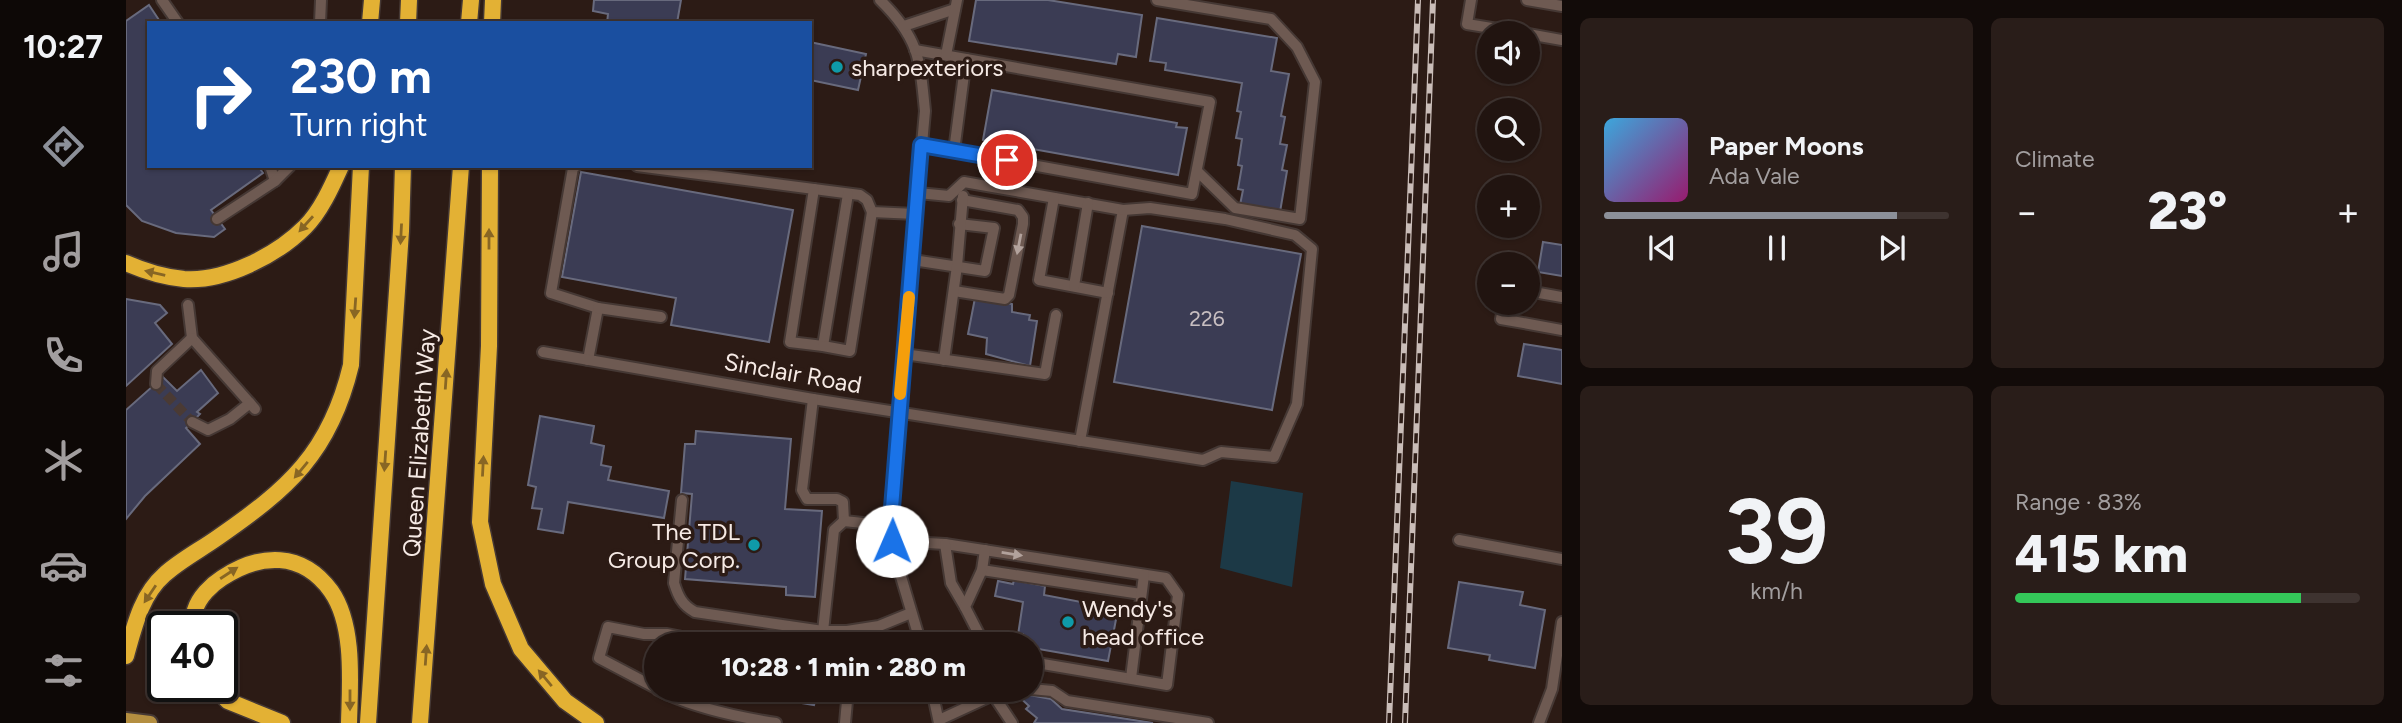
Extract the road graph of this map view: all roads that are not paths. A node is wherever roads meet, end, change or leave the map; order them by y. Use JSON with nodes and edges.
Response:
{"nodes":[{"id":1,"x":162,"y":0,"type":"edge"},
{"id":2,"x":321,"y":0,"type":"edge"},
{"id":3,"x":372,"y":0,"type":"edge"},
{"id":4,"x":409,"y":0,"type":"edge"},
{"id":5,"x":471,"y":0,"type":"edge"},
{"id":6,"x":493,"y":0,"type":"edge"},
{"id":7,"x":880,"y":0,"type":"edge"},
{"id":8,"x":1157,"y":0,"type":"edge"},
{"id":9,"x":1471,"y":0,"type":"edge"},
{"id":10,"x":1527,"y":0,"type":"edge"},
{"id":11,"x":956,"y":5,"type":"edge"},
{"id":12,"x":1562,"y":6,"type":"edge"},
{"id":13,"x":177,"y":21,"type":"edge"},
{"id":14,"x":320,"y":21,"type":"edge"},
{"id":15,"x":370,"y":21,"type":"edge"},
{"id":16,"x":408,"y":21,"type":"edge"},
{"id":17,"x":469,"y":21,"type":"edge"},
{"id":18,"x":492,"y":21,"type":"edge"},
{"id":19,"x":904,"y":26,"type":"junction"},
{"id":20,"x":1477,"y":26,"type":"edge"},
{"id":21,"x":1540,"y":36,"type":"edge"},
{"id":22,"x":1562,"y":40,"type":"edge"},
{"id":23,"x":915,"y":50,"type":"junction"},
{"id":24,"x":946,"y":55,"type":"junction"},
{"id":25,"x":966,"y":59,"type":"junction"},
{"id":26,"x":921,"y":145,"type":"junction"},
{"id":27,"x":954,"y":151,"type":"junction"},
{"id":28,"x":271,"y":168,"type":"edge"},
{"id":29,"x":288,"y":168,"type":"edge"},
{"id":30,"x":340,"y":168,"type":"edge"},
{"id":31,"x":361,"y":168,"type":"edge"},
{"id":32,"x":403,"y":168,"type":"edge"},
{"id":33,"x":461,"y":168,"type":"edge"},
{"id":34,"x":489,"y":168,"type":"edge"},
{"id":35,"x":573,"y":168,"type":"edge"},
{"id":36,"x":652,"y":168,"type":"edge"},
{"id":37,"x":1197,"y":171,"type":"junction"},
{"id":38,"x":275,"y":181,"type":"junction"},
{"id":39,"x":964,"y":182,"type":"junction"},
{"id":40,"x":814,"y":189,"type":"junction"},
{"id":41,"x":918,"y":193,"type":"junction"},
{"id":42,"x":848,"y":194,"type":"junction"},
{"id":43,"x":1054,"y":198,"type":"junction"},
{"id":44,"x":962,"y":200,"type":"junction"},
{"id":45,"x":1088,"y":204,"type":"junction"},
{"id":46,"x":1124,"y":210,"type":"junction"},
{"id":47,"x":872,"y":212,"type":"junction"},
{"id":48,"x":916,"y":214,"type":"junction"},
{"id":49,"x":217,"y":219,"type":"dead end"},
{"id":50,"x":959,"y":224,"type":"junction"},
{"id":51,"x":913,"y":260,"type":"junction"},
{"id":52,"x":126,"y":263,"type":"edge"},
{"id":53,"x":957,"y":266,"type":"junction"},
{"id":54,"x":1074,"y":286,"type":"junction"},
{"id":55,"x":954,"y":291,"type":"junction"},
{"id":56,"x":1108,"y":293,"type":"junction"},
{"id":57,"x":1540,"y":293,"type":"edge"},
{"id":58,"x":1562,"y":297,"type":"edge"},
{"id":59,"x":188,"y":305,"type":"dead end"},
{"id":60,"x":598,"y":308,"type":"junction"},
{"id":61,"x":1056,"y":315,"type":"dead end"},
{"id":62,"x":1502,"y":315,"type":"edge"},
{"id":63,"x":661,"y":317,"type":"dead end"},
{"id":64,"x":1562,"y":330,"type":"edge"},
{"id":65,"x":192,"y":338,"type":"junction"},
{"id":66,"x":822,"y":346,"type":"junction"},
{"id":67,"x":543,"y":352,"type":"dead end"},
{"id":68,"x":904,"y":354,"type":"junction"},
{"id":69,"x":588,"y":360,"type":"junction"},
{"id":70,"x":944,"y":360,"type":"junction"},
{"id":71,"x":156,"y":384,"type":"dead end"},
{"id":72,"x":813,"y":398,"type":"junction"},
{"id":73,"x":898,"y":412,"type":"junction"},
{"id":74,"x":192,"y":422,"type":"dead end"},
{"id":75,"x":1080,"y":441,"type":"junction"},
{"id":76,"x":682,"y":500,"type":"dead end"},
{"id":77,"x":844,"y":521,"type":"junction"},
{"id":78,"x":891,"y":526,"type":"junction"},
{"id":79,"x":1459,"y":540,"type":"dead end"},
{"id":80,"x":892,"y":541,"type":"junction"},
{"id":81,"x":945,"y":544,"type":"junction"},
{"id":82,"x":985,"y":550,"type":"junction"},
{"id":83,"x":1562,"y":559,"type":"edge"},
{"id":84,"x":982,"y":570,"type":"junction"},
{"id":85,"x":1144,"y":575,"type":"junction"},
{"id":86,"x":1141,"y":594,"type":"junction"},
{"id":87,"x":965,"y":607,"type":"junction"},
{"id":88,"x":195,"y":611,"type":"edge"},
{"id":89,"x":911,"y":613,"type":"junction"},
{"id":90,"x":1562,"y":622,"type":"edge"},
{"id":91,"x":824,"y":631,"type":"junction"},
{"id":92,"x":917,"y":632,"type":"edge"},
{"id":93,"x":978,"y":632,"type":"edge"},
{"id":94,"x":644,"y":634,"type":"edge"},
{"id":95,"x":126,"y":656,"type":"edge"},
{"id":96,"x":1043,"y":665,"type":"edge"},
{"id":97,"x":1131,"y":678,"type":"junction"},
{"id":98,"x":644,"y":682,"type":"edge"},
{"id":99,"x":1557,"y":689,"type":"edge"},
{"id":100,"x":1043,"y":690,"type":"edge"},
{"id":101,"x":230,"y":702,"type":"edge"},
{"id":102,"x":689,"y":702,"type":"edge"},
{"id":103,"x":847,"y":702,"type":"edge"},
{"id":104,"x":935,"y":702,"type":"edge"},
{"id":105,"x":980,"y":702,"type":"edge"},
{"id":106,"x":1003,"y":702,"type":"edge"},
{"id":107,"x":126,"y":720,"type":"edge"},
{"id":108,"x":939,"y":722,"type":"edge"},
{"id":109,"x":150,"y":723,"type":"edge"},
{"id":110,"x":282,"y":723,"type":"edge"},
{"id":111,"x":349,"y":723,"type":"edge"},
{"id":112,"x":368,"y":723,"type":"edge"},
{"id":113,"x":423,"y":723,"type":"edge"},
{"id":114,"x":596,"y":723,"type":"edge"},
{"id":115,"x":776,"y":723,"type":"edge"},
{"id":116,"x":845,"y":723,"type":"edge"},
{"id":117,"x":1012,"y":723,"type":"edge"},
{"id":118,"x":1208,"y":723,"type":"edge"},
{"id":119,"x":1538,"y":723,"type":"edge"}],
"edges":[{"from":1,"to":13,"type":"street"},
{"from":2,"to":14,"type":"street"},
{"from":3,"to":15,"type":"highway"},
{"from":4,"to":16,"type":"highway"},
{"from":5,"to":17,"type":"highway"},
{"from":6,"to":18,"type":"highway"},
{"from":7,"to":19,"type":"street"},
{"from":8,"to":37,"type":"street"},
{"from":9,"to":20,"type":"street"},
{"from":10,"to":12,"type":"street"},
{"from":11,"to":19,"type":"street"},
{"from":11,"to":24,"type":"street"},
{"from":19,"to":23,"type":"street"},
{"from":21,"to":22,"type":"street"},
{"from":23,"to":24,"type":"street"},
{"from":23,"to":26,"type":"street"},
{"from":24,"to":25,"type":"street"},
{"from":25,"to":27,"type":"street"},
{"from":25,"to":37,"type":"street"},
{"from":26,"to":27,"type":"street"},
{"from":26,"to":41,"type":"street"},
{"from":27,"to":37,"type":"street"},
{"from":28,"to":38,"type":"street"},
{"from":29,"to":38,"type":"street"},
{"from":30,"to":52,"type":"highway","one_way":true},
{"from":31,"to":95,"type":"highway","one_way":true},
{"from":32,"to":112,"type":"highway","name":"Queen Elizabeth Way","one_way":true},
{"from":113,"to":33,"type":"highway","name":"Queen Elizabeth Way","one_way":true},
{"from":114,"to":34,"type":"highway","one_way":true},
{"from":35,"to":60,"type":"street"},
{"from":36,"to":40,"type":"street"},
{"from":38,"to":49,"type":"street"},
{"from":39,"to":41,"type":"street"},
{"from":39,"to":43,"type":"street"},
{"from":39,"to":44,"type":"street"},
{"from":40,"to":42,"type":"street"},
{"from":40,"to":66,"type":"street"},
{"from":41,"to":48,"type":"street"},
{"from":42,"to":47,"type":"street"},
{"from":42,"to":66,"type":"street"},
{"from":43,"to":45,"type":"street"},
{"from":43,"to":54,"type":"street"},
{"from":44,"to":50,"type":"street"},
{"from":44,"to":55,"type":"street","one_way":true},
{"from":45,"to":46,"type":"street"},
{"from":45,"to":54,"type":"street"},
{"from":46,"to":56,"type":"street"},
{"from":46,"to":75,"type":"street","name":"Sinclair Road"},
{"from":47,"to":48,"type":"street"},
{"from":47,"to":66,"type":"street"},
{"from":48,"to":51,"type":"street"},
{"from":50,"to":53,"type":"street"},
{"from":50,"to":53,"type":"street"},
{"from":51,"to":53,"type":"street"},
{"from":51,"to":68,"type":"street"},
{"from":53,"to":55,"type":"street"},
{"from":54,"to":56,"type":"street"},
{"from":55,"to":70,"type":"street"},
{"from":56,"to":75,"type":"street"},
{"from":57,"to":58,"type":"street"},
{"from":59,"to":65,"type":"street"},
{"from":60,"to":63,"type":"street"},
{"from":60,"to":69,"type":"street"},
{"from":61,"to":70,"type":"street"},
{"from":62,"to":64,"type":"street"},
{"from":65,"to":71,"type":"street"},
{"from":65,"to":74,"type":"street"},
{"from":67,"to":69,"type":"street","name":"Sinclair Road"},
{"from":68,"to":70,"type":"street"},
{"from":68,"to":73,"type":"street"},
{"from":69,"to":72,"type":"street","name":"Sinclair Road"},
{"from":72,"to":73,"type":"street","name":"Sinclair Road"},
{"from":72,"to":77,"type":"street"},
{"from":73,"to":75,"type":"street","name":"Sinclair Road"},
{"from":73,"to":78,"type":"street"},
{"from":76,"to":91,"type":"street"},
{"from":77,"to":78,"type":"street"},
{"from":77,"to":91,"type":"street"},
{"from":78,"to":80,"type":"street"},
{"from":79,"to":83,"type":"street"},
{"from":80,"to":81,"type":"street"},
{"from":80,"to":89,"type":"street"},
{"from":81,"to":82,"type":"street"},
{"from":81,"to":87,"type":"street"},
{"from":82,"to":84,"type":"street"},
{"from":82,"to":85,"type":"street","one_way":true},
{"from":84,"to":86,"type":"street"},
{"from":84,"to":87,"type":"street"},
{"from":85,"to":86,"type":"street"},
{"from":85,"to":97,"type":"street"},
{"from":86,"to":97,"type":"street"},
{"from":87,"to":93,"type":"street"},
{"from":88,"to":111,"type":"highway","one_way":true},
{"from":89,"to":91,"type":"street"},
{"from":89,"to":92,"type":"street"},
{"from":90,"to":99,"type":"street"},
{"from":94,"to":98,"type":"street"},
{"from":96,"to":97,"type":"street"},
{"from":99,"to":119,"type":"street"},
{"from":100,"to":118,"type":"street"},
{"from":101,"to":110,"type":"highway"},
{"from":102,"to":115,"type":"street"},
{"from":103,"to":116,"type":"street"},
{"from":104,"to":108,"type":"street"},
{"from":105,"to":108,"type":"street"},
{"from":106,"to":117,"type":"street"},
{"from":107,"to":109,"type":"main road"}]}
